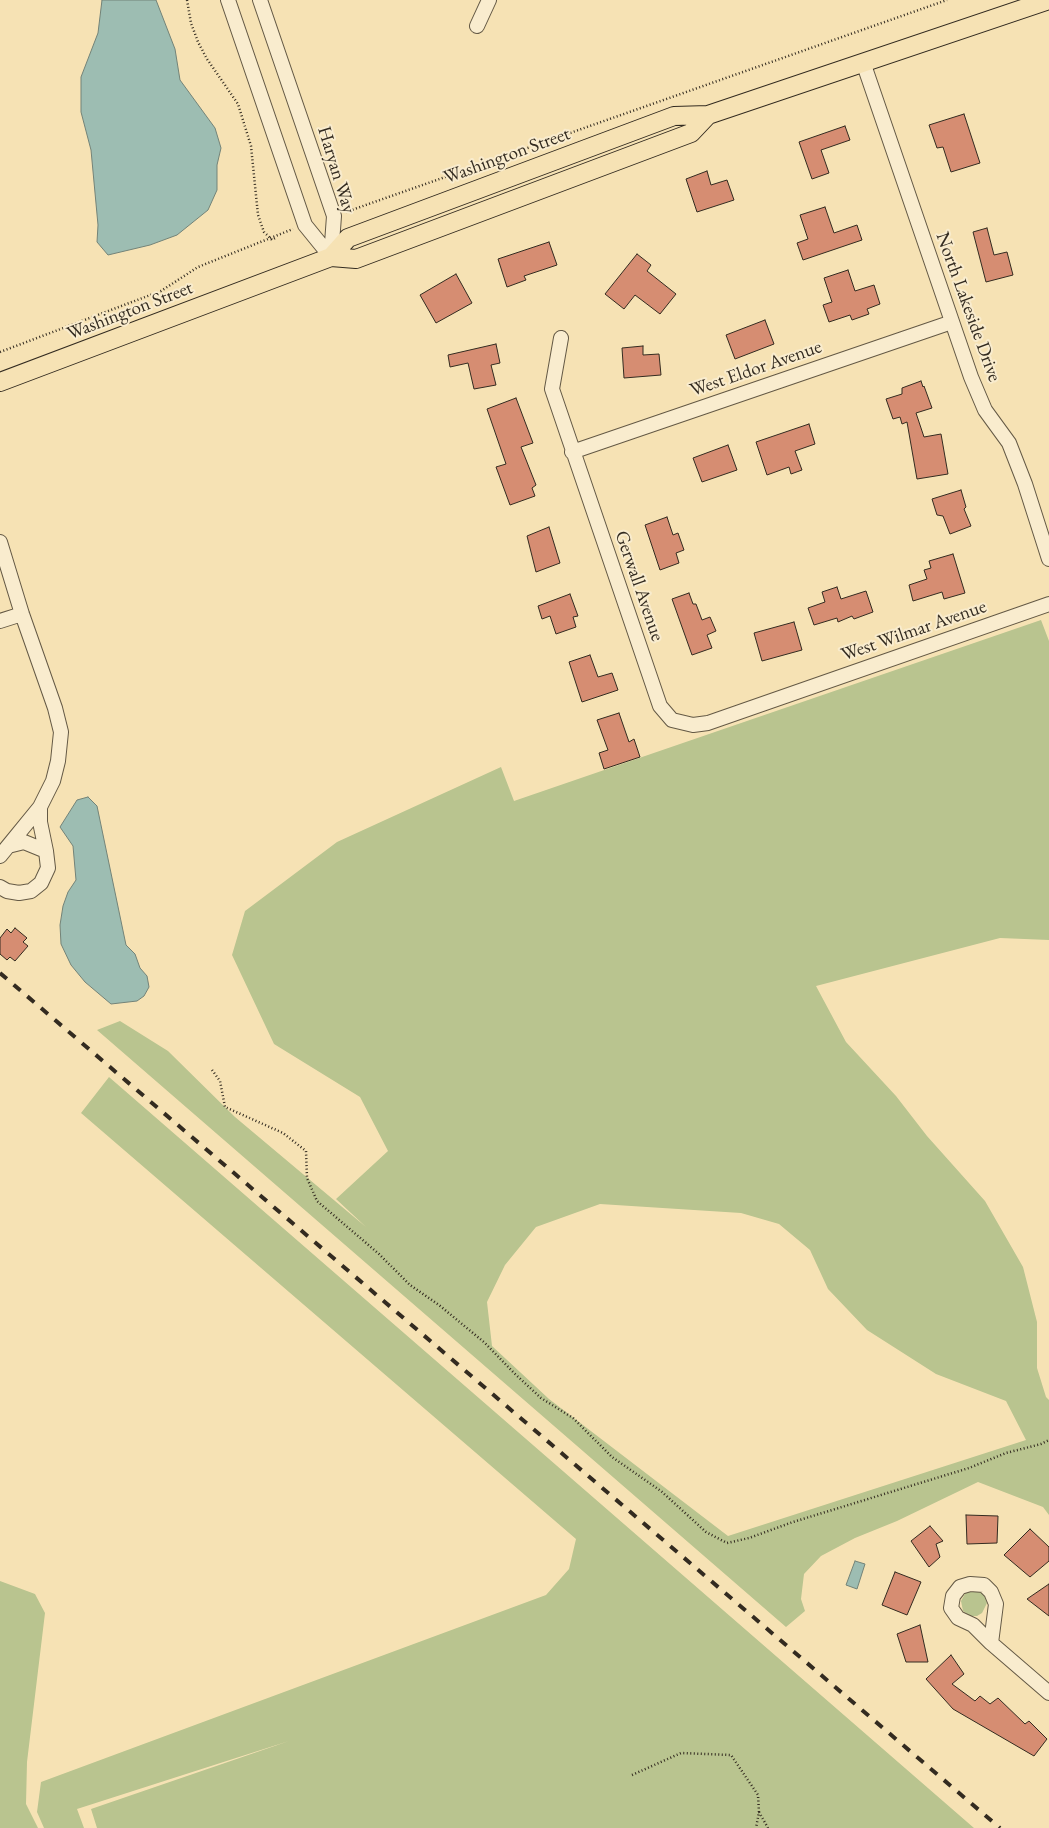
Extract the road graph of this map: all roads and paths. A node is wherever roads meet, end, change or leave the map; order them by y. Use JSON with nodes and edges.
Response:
{"nodes":[{"id":1,"x":187,"y":0,"type":"edge"},
{"id":2,"x":228,"y":0,"type":"edge"},
{"id":3,"x":260,"y":0,"type":"edge"},
{"id":4,"x":489,"y":0,"type":"edge"},
{"id":5,"x":947,"y":0,"type":"edge"},
{"id":6,"x":1048,"y":0,"type":"edge"},
{"id":7,"x":477,"y":26,"type":"dead end"},
{"id":8,"x":863,"y":62,"type":"junction"},
{"id":9,"x":334,"y":216,"type":"junction"},
{"id":10,"x":305,"y":225,"type":"junction"},
{"id":11,"x":270,"y":238,"type":"junction"},
{"id":12,"x":331,"y":257,"type":"junction"},
{"id":13,"x":952,"y":322,"type":"junction"},
{"id":14,"x":560,"y":338,"type":"dead end"},
{"id":15,"x":0,"y":352,"type":"edge"},
{"id":16,"x":0,"y":382,"type":"edge"},
{"id":17,"x":572,"y":452,"type":"junction"},
{"id":18,"x":0,"y":542,"type":"edge"},
{"id":19,"x":1049,"y":559,"type":"edge"},
{"id":20,"x":1049,"y":604,"type":"edge"},
{"id":21,"x":22,"y":614,"type":"junction"},
{"id":22,"x":0,"y":621,"type":"edge"},
{"id":23,"x":792,"y":693,"type":"joint"},
{"id":24,"x":40,"y":808,"type":"junction"},
{"id":25,"x":4,"y":851,"type":"edge"},
{"id":26,"x":46,"y":851,"type":"junction"},
{"id":27,"x":0,"y":887,"type":"edge"},
{"id":28,"x":212,"y":1070,"type":"dead end"},
{"id":29,"x":1049,"y":1440,"type":"edge"},
{"id":30,"x":991,"y":1642,"type":"dead end"},
{"id":31,"x":1049,"y":1693,"type":"edge"},
{"id":32,"x":632,"y":1775,"type":"dead end"},
{"id":33,"x":759,"y":1812,"type":"junction"},
{"id":34,"x":756,"y":1828,"type":"edge"},
{"id":35,"x":768,"y":1828,"type":"edge"}],
"edges":[{"from":1,"to":11,"type":"path"},
{"from":2,"to":10,"type":"street"},
{"from":3,"to":9,"type":"street","name":"Haryan Way"},
{"from":4,"to":7,"type":"street"},
{"from":5,"to":9,"type":"path"},
{"from":6,"to":8,"type":"main road","name":"Washington Street"},
{"from":8,"to":12,"type":"main road","name":"Washington Street"},
{"from":8,"to":13,"type":"street","name":"North Lakeside Drive"},
{"from":9,"to":12,"type":"street","name":"Haryan Way"},
{"from":10,"to":11,"type":"path"},
{"from":10,"to":12,"type":"street"},
{"from":11,"to":15,"type":"path"},
{"from":12,"to":16,"type":"main road","name":"Washington Street"},
{"from":13,"to":17,"type":"street","name":"West Eldor Avenue"},
{"from":13,"to":19,"type":"street","name":"North Lakeside Drive"},
{"from":14,"to":17,"type":"street","name":"Gerwall Avenue"},
{"from":17,"to":23,"type":"street","name":"Gerwall Avenue"},
{"from":18,"to":21,"type":"street"},
{"from":20,"to":23,"type":"street","name":"West Wilmar Avenue"},
{"from":21,"to":22,"type":"street"},
{"from":21,"to":24,"type":"street"},
{"from":24,"to":25,"type":"street"},
{"from":24,"to":26,"type":"street"},
{"from":25,"to":26,"type":"street"},
{"from":26,"to":27,"type":"street"},
{"from":28,"to":29,"type":"path"},
{"from":30,"to":31,"type":"street"},
{"from":32,"to":33,"type":"path"},
{"from":33,"to":34,"type":"path"},
{"from":33,"to":35,"type":"path"}]}
